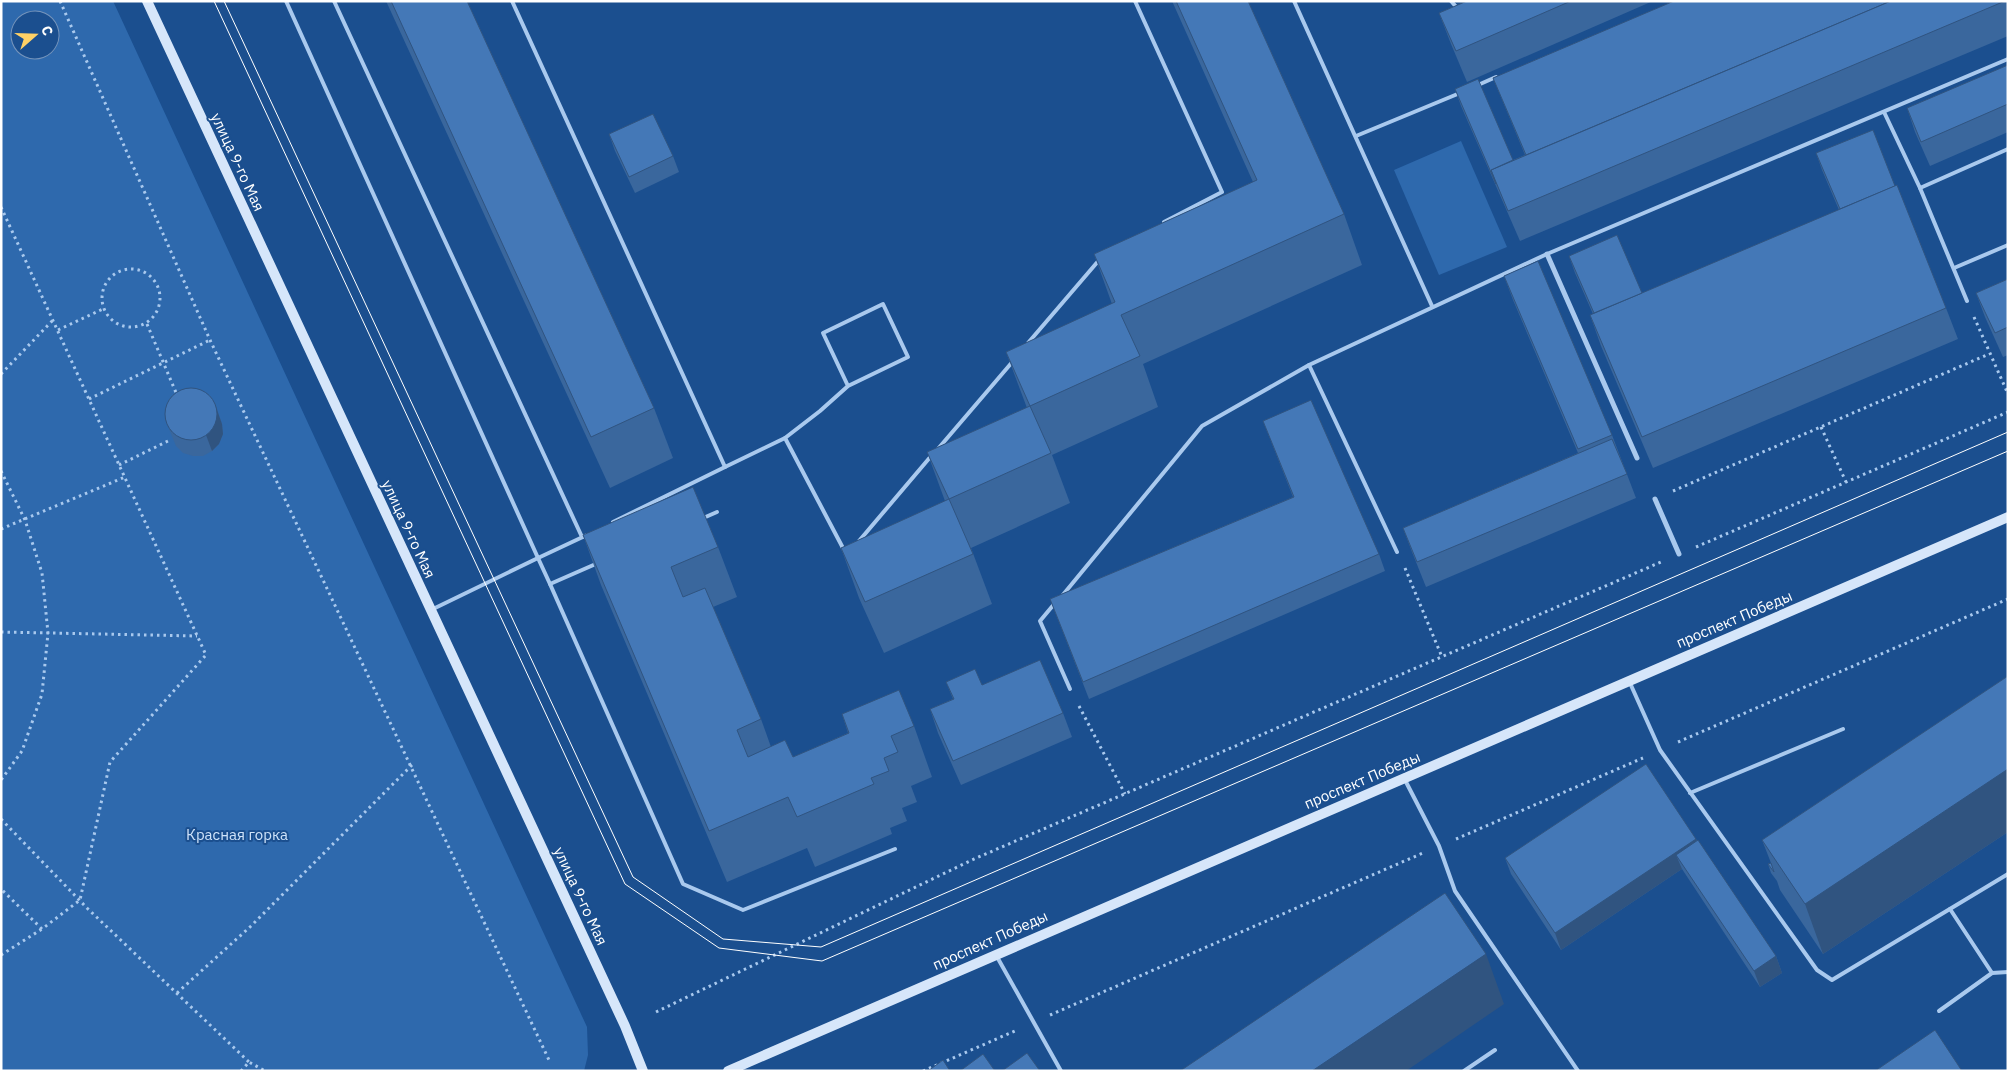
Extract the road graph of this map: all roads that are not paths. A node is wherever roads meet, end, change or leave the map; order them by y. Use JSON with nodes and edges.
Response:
{"nodes":[{"id":1,"x":146,"y":1,"type":"edge"},
{"id":2,"x":286,"y":1,"type":"edge"},
{"id":3,"x":334,"y":1,"type":"edge"},
{"id":4,"x":512,"y":1,"type":"edge"},
{"id":5,"x":1135,"y":1,"type":"edge"},
{"id":6,"x":1294,"y":1,"type":"edge"},
{"id":7,"x":1451,"y":1,"type":"edge"},
{"id":8,"x":1464,"y":10,"type":"edge"},
{"id":9,"x":2008,"y":58,"type":"edge"},
{"id":10,"x":1502,"y":75,"type":"edge"},
{"id":11,"x":1474,"y":86,"type":"edge"},
{"id":12,"x":1465,"y":90,"type":"edge"},
{"id":13,"x":1884,"y":112,"type":"junction"},
{"id":14,"x":1356,"y":136,"type":"junction"},
{"id":15,"x":2008,"y":149,"type":"edge"},
{"id":16,"x":1920,"y":188,"type":"junction"},
{"id":17,"x":1155,"y":227,"type":"edge"},
{"id":18,"x":2008,"y":245,"type":"edge"},
{"id":19,"x":1105,"y":253,"type":"edge"},
{"id":20,"x":1547,"y":254,"type":"junction"},
{"id":21,"x":1954,"y":268,"type":"junction"},
{"id":22,"x":1967,"y":301,"type":"road end"},
{"id":23,"x":1432,"y":306,"type":"junction"},
{"id":24,"x":1022,"y":350,"type":"edge"},
{"id":25,"x":1016,"y":358,"type":"edge"},
{"id":26,"x":1309,"y":365,"type":"junction"},
{"id":27,"x":848,"y":386,"type":"junction"},
{"id":28,"x":785,"y":438,"type":"junction"},
{"id":29,"x":1637,"y":458,"type":"edge"},
{"id":30,"x":725,"y":467,"type":"junction"},
{"id":31,"x":1655,"y":499,"type":"road end"},
{"id":32,"x":717,"y":512,"type":"dead end"},
{"id":33,"x":2008,"y":517,"type":"edge"},
{"id":34,"x":700,"y":520,"type":"edge"},
{"id":35,"x":608,"y":524,"type":"edge"},
{"id":36,"x":591,"y":533,"type":"edge"},
{"id":37,"x":582,"y":537,"type":"junction"},
{"id":38,"x":857,"y":544,"type":"edge"},
{"id":39,"x":851,"y":551,"type":"edge"},
{"id":40,"x":1397,"y":552,"type":"road end"},
{"id":41,"x":1680,"y":554,"type":"road end"},
{"id":42,"x":538,"y":558,"type":"junction"},
{"id":43,"x":603,"y":561,"type":"edge"},
{"id":44,"x":550,"y":584,"type":"junction"},
{"id":45,"x":431,"y":610,"type":"junction"},
{"id":46,"x":1629,"y":681,"type":"junction"},
{"id":47,"x":1070,"y":689,"type":"road end"},
{"id":48,"x":1843,"y":729,"type":"dead end"},
{"id":49,"x":1404,"y":778,"type":"junction"},
{"id":50,"x":1690,"y":793,"type":"junction"},
{"id":51,"x":895,"y":849,"type":"dead end"},
{"id":52,"x":2008,"y":874,"type":"edge"},
{"id":53,"x":1950,"y":909,"type":"junction"},
{"id":54,"x":996,"y":955,"type":"junction"},
{"id":55,"x":2008,"y":972,"type":"edge"},
{"id":56,"x":1992,"y":973,"type":"junction"},
{"id":57,"x":1940,"y":1011,"type":"dead end"},
{"id":58,"x":1496,"y":1050,"type":"dead end"},
{"id":59,"x":643,"y":1071,"type":"edge"},
{"id":60,"x":728,"y":1071,"type":"edge"},
{"id":61,"x":1061,"y":1071,"type":"edge"},
{"id":62,"x":1464,"y":1071,"type":"edge"},
{"id":63,"x":1578,"y":1071,"type":"edge"}],
"edges":[{"from":1,"to":45,"type":"street","name":"улица 9-го Мая"},
{"from":2,"to":42,"type":"lane"},
{"from":3,"to":37,"type":"lane"},
{"from":4,"to":30,"type":"lane"},
{"from":5,"to":17,"type":"lane"},
{"from":6,"to":14,"type":"lane"},
{"from":7,"to":8,"type":"lane"},
{"from":9,"to":13,"type":"lane"},
{"from":10,"to":11,"type":"lane"},
{"from":12,"to":14,"type":"lane"},
{"from":13,"to":16,"type":"lane"},
{"from":13,"to":20,"type":"lane"},
{"from":14,"to":23,"type":"lane"},
{"from":15,"to":16,"type":"lane"},
{"from":16,"to":21,"type":"lane"},
{"from":18,"to":21,"type":"lane"},
{"from":19,"to":24,"type":"lane"},
{"from":20,"to":23,"type":"lane"},
{"from":20,"to":29,"type":"street"},
{"from":21,"to":22,"type":"lane"},
{"from":23,"to":26,"type":"lane"},
{"from":25,"to":38,"type":"lane"},
{"from":26,"to":40,"type":"lane"},
{"from":26,"to":47,"type":"lane"},
{"from":27,"to":27,"type":"lane"},
{"from":27,"to":28,"type":"lane"},
{"from":28,"to":30,"type":"lane"},
{"from":28,"to":39,"type":"lane"},
{"from":30,"to":35,"type":"lane"},
{"from":31,"to":41,"type":"street"},
{"from":32,"to":34,"type":"lane"},
{"from":33,"to":46,"type":"street","name":"проспект Победы"},
{"from":36,"to":37,"type":"lane"},
{"from":37,"to":42,"type":"lane"},
{"from":42,"to":44,"type":"lane"},
{"from":42,"to":45,"type":"lane"},
{"from":43,"to":44,"type":"lane"},
{"from":44,"to":51,"type":"lane"},
{"from":45,"to":59,"type":"street","name":"улица 9-го Мая"},
{"from":46,"to":49,"type":"street","name":"проспект Победы"},
{"from":46,"to":50,"type":"lane"},
{"from":48,"to":50,"type":"lane"},
{"from":49,"to":54,"type":"street","name":"проспект Победы"},
{"from":49,"to":63,"type":"lane"},
{"from":50,"to":53,"type":"lane"},
{"from":52,"to":53,"type":"lane"},
{"from":53,"to":56,"type":"lane"},
{"from":54,"to":60,"type":"street","name":"проспект Победы"},
{"from":54,"to":61,"type":"lane"},
{"from":55,"to":56,"type":"lane"},
{"from":56,"to":57,"type":"lane"},
{"from":58,"to":62,"type":"lane"}]}
